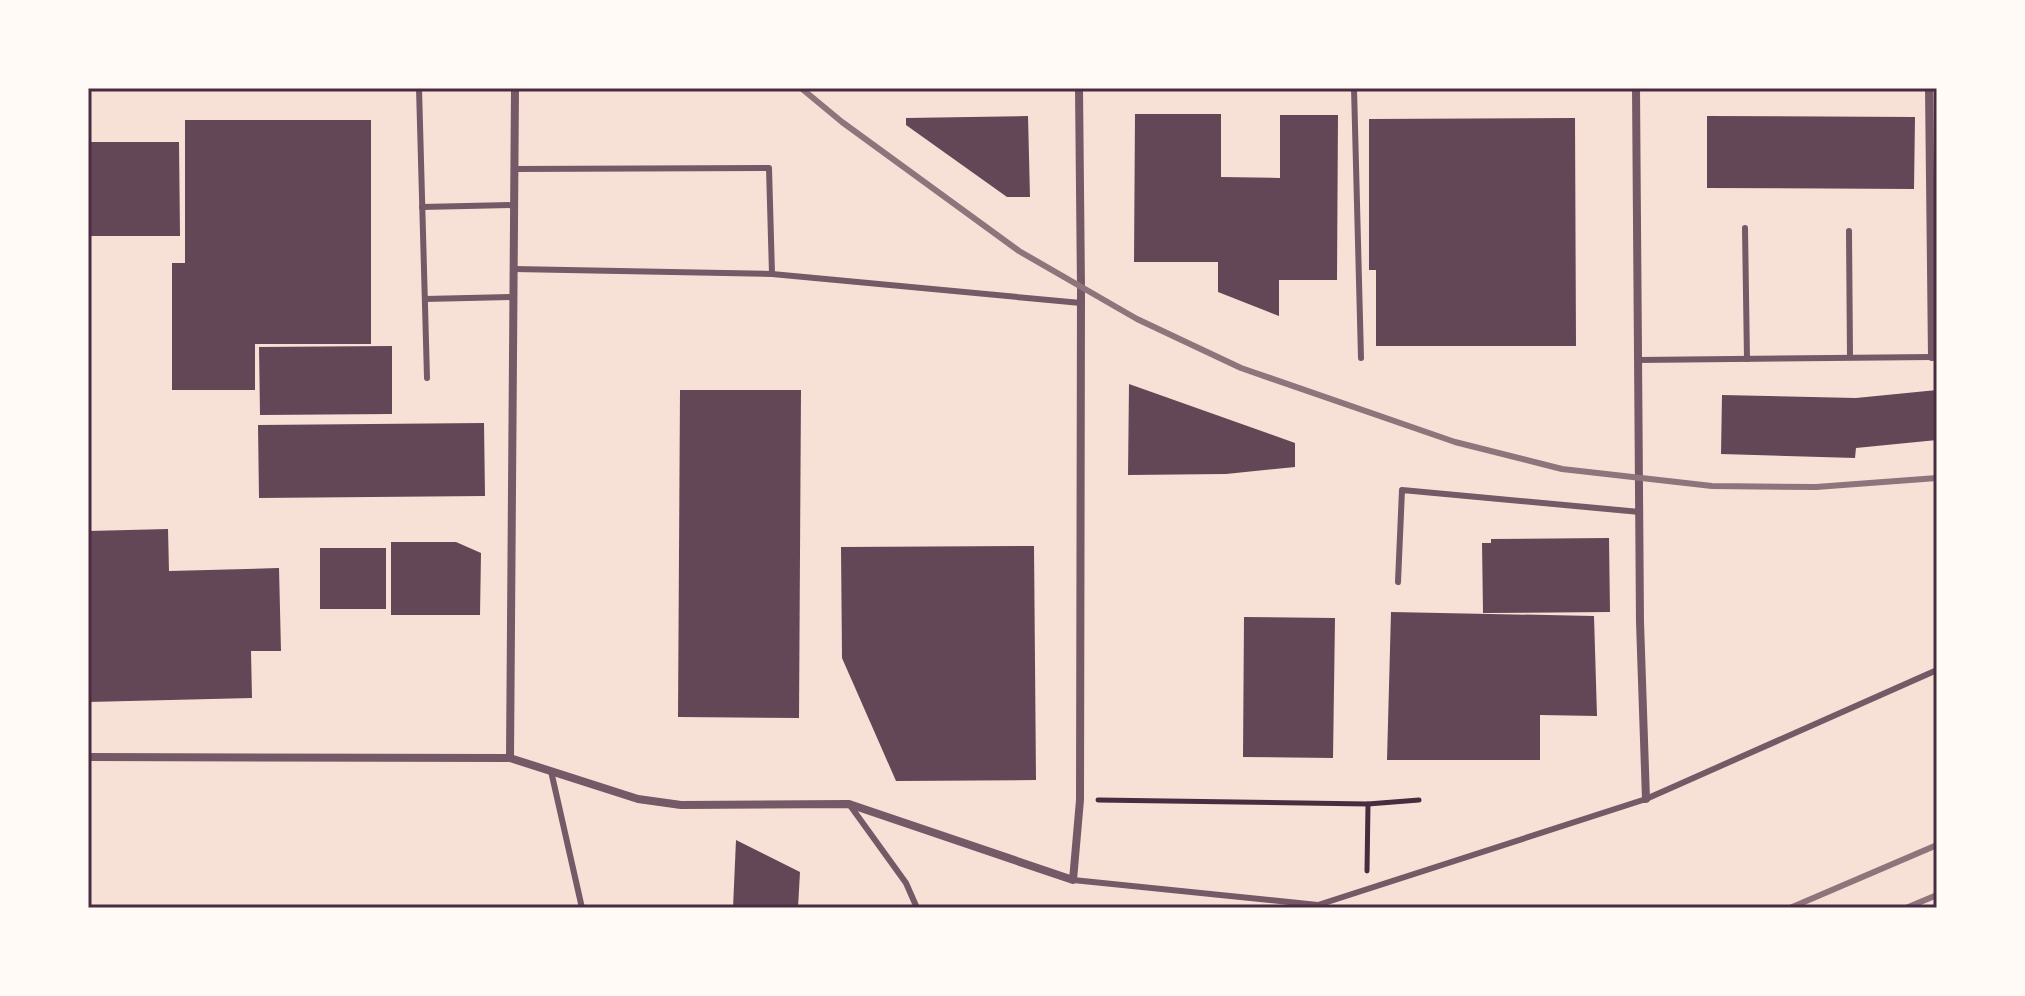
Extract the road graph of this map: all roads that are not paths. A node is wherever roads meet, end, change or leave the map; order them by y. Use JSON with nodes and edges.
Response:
{"nodes":[{"id":1,"x":419,"y":88,"type":"edge"},
{"id":2,"x":515,"y":88,"type":"edge"},
{"id":3,"x":1079,"y":88,"type":"edge"},
{"id":4,"x":1354,"y":88,"type":"edge"},
{"id":5,"x":1636,"y":88,"type":"edge"},
{"id":6,"x":1929,"y":88,"type":"edge"},
{"id":7,"x":514,"y":169,"type":"junction"},
{"id":8,"x":514,"y":205,"type":"junction"},
{"id":9,"x":422,"y":207,"type":"junction"},
{"id":10,"x":1745,"y":228,"type":"dead end"},
{"id":11,"x":1849,"y":231,"type":"dead end"},
{"id":12,"x":514,"y":269,"type":"junction"},
{"id":13,"x":772,"y":274,"type":"junction"},
{"id":14,"x":514,"y":297,"type":"junction"},
{"id":15,"x":425,"y":299,"type":"junction"},
{"id":16,"x":1081,"y":303,"type":"junction"},
{"id":17,"x":1934,"y":356,"type":"edge"},
{"id":18,"x":1850,"y":357,"type":"junction"},
{"id":19,"x":1361,"y":358,"type":"dead end"},
{"id":20,"x":1747,"y":359,"type":"junction"},
{"id":21,"x":1638,"y":360,"type":"junction"},
{"id":22,"x":427,"y":378,"type":"dead end"},
{"id":23,"x":1640,"y":512,"type":"junction"},
{"id":24,"x":1398,"y":582,"type":"dead end"},
{"id":25,"x":1937,"y":670,"type":"edge"},
{"id":26,"x":88,"y":757,"type":"edge"},
{"id":27,"x":510,"y":758,"type":"junction"},
{"id":28,"x":551,"y":771,"type":"junction"},
{"id":29,"x":1646,"y":799,"type":"junction"},
{"id":30,"x":849,"y":804,"type":"junction"},
{"id":31,"x":1073,"y":880,"type":"junction"},
{"id":32,"x":582,"y":908,"type":"edge"},
{"id":33,"x":917,"y":908,"type":"edge"}],
"edges":[{"from":1,"to":9,"type":"lane"},
{"from":2,"to":7,"type":"street"},
{"from":3,"to":16,"type":"street"},
{"from":4,"to":19,"type":"lane"},
{"from":5,"to":21,"type":"street"},
{"from":6,"to":17,"type":"street"},
{"from":7,"to":8,"type":"street"},
{"from":7,"to":13,"type":"lane"},
{"from":8,"to":9,"type":"lane"},
{"from":8,"to":12,"type":"street"},
{"from":9,"to":15,"type":"lane"},
{"from":10,"to":20,"type":"lane"},
{"from":11,"to":18,"type":"lane"},
{"from":12,"to":13,"type":"lane"},
{"from":12,"to":14,"type":"street"},
{"from":13,"to":16,"type":"lane"},
{"from":14,"to":15,"type":"lane"},
{"from":14,"to":27,"type":"street"},
{"from":15,"to":22,"type":"lane"},
{"from":16,"to":31,"type":"street"},
{"from":17,"to":18,"type":"lane"},
{"from":18,"to":20,"type":"lane"},
{"from":20,"to":21,"type":"lane"},
{"from":21,"to":23,"type":"street"},
{"from":23,"to":24,"type":"lane"},
{"from":23,"to":29,"type":"street"},
{"from":25,"to":29,"type":"lane"},
{"from":26,"to":27,"type":"street"},
{"from":27,"to":28,"type":"street"},
{"from":28,"to":30,"type":"street"},
{"from":28,"to":32,"type":"lane"},
{"from":29,"to":31,"type":"lane"},
{"from":30,"to":31,"type":"street"},
{"from":30,"to":33,"type":"lane"}]}
